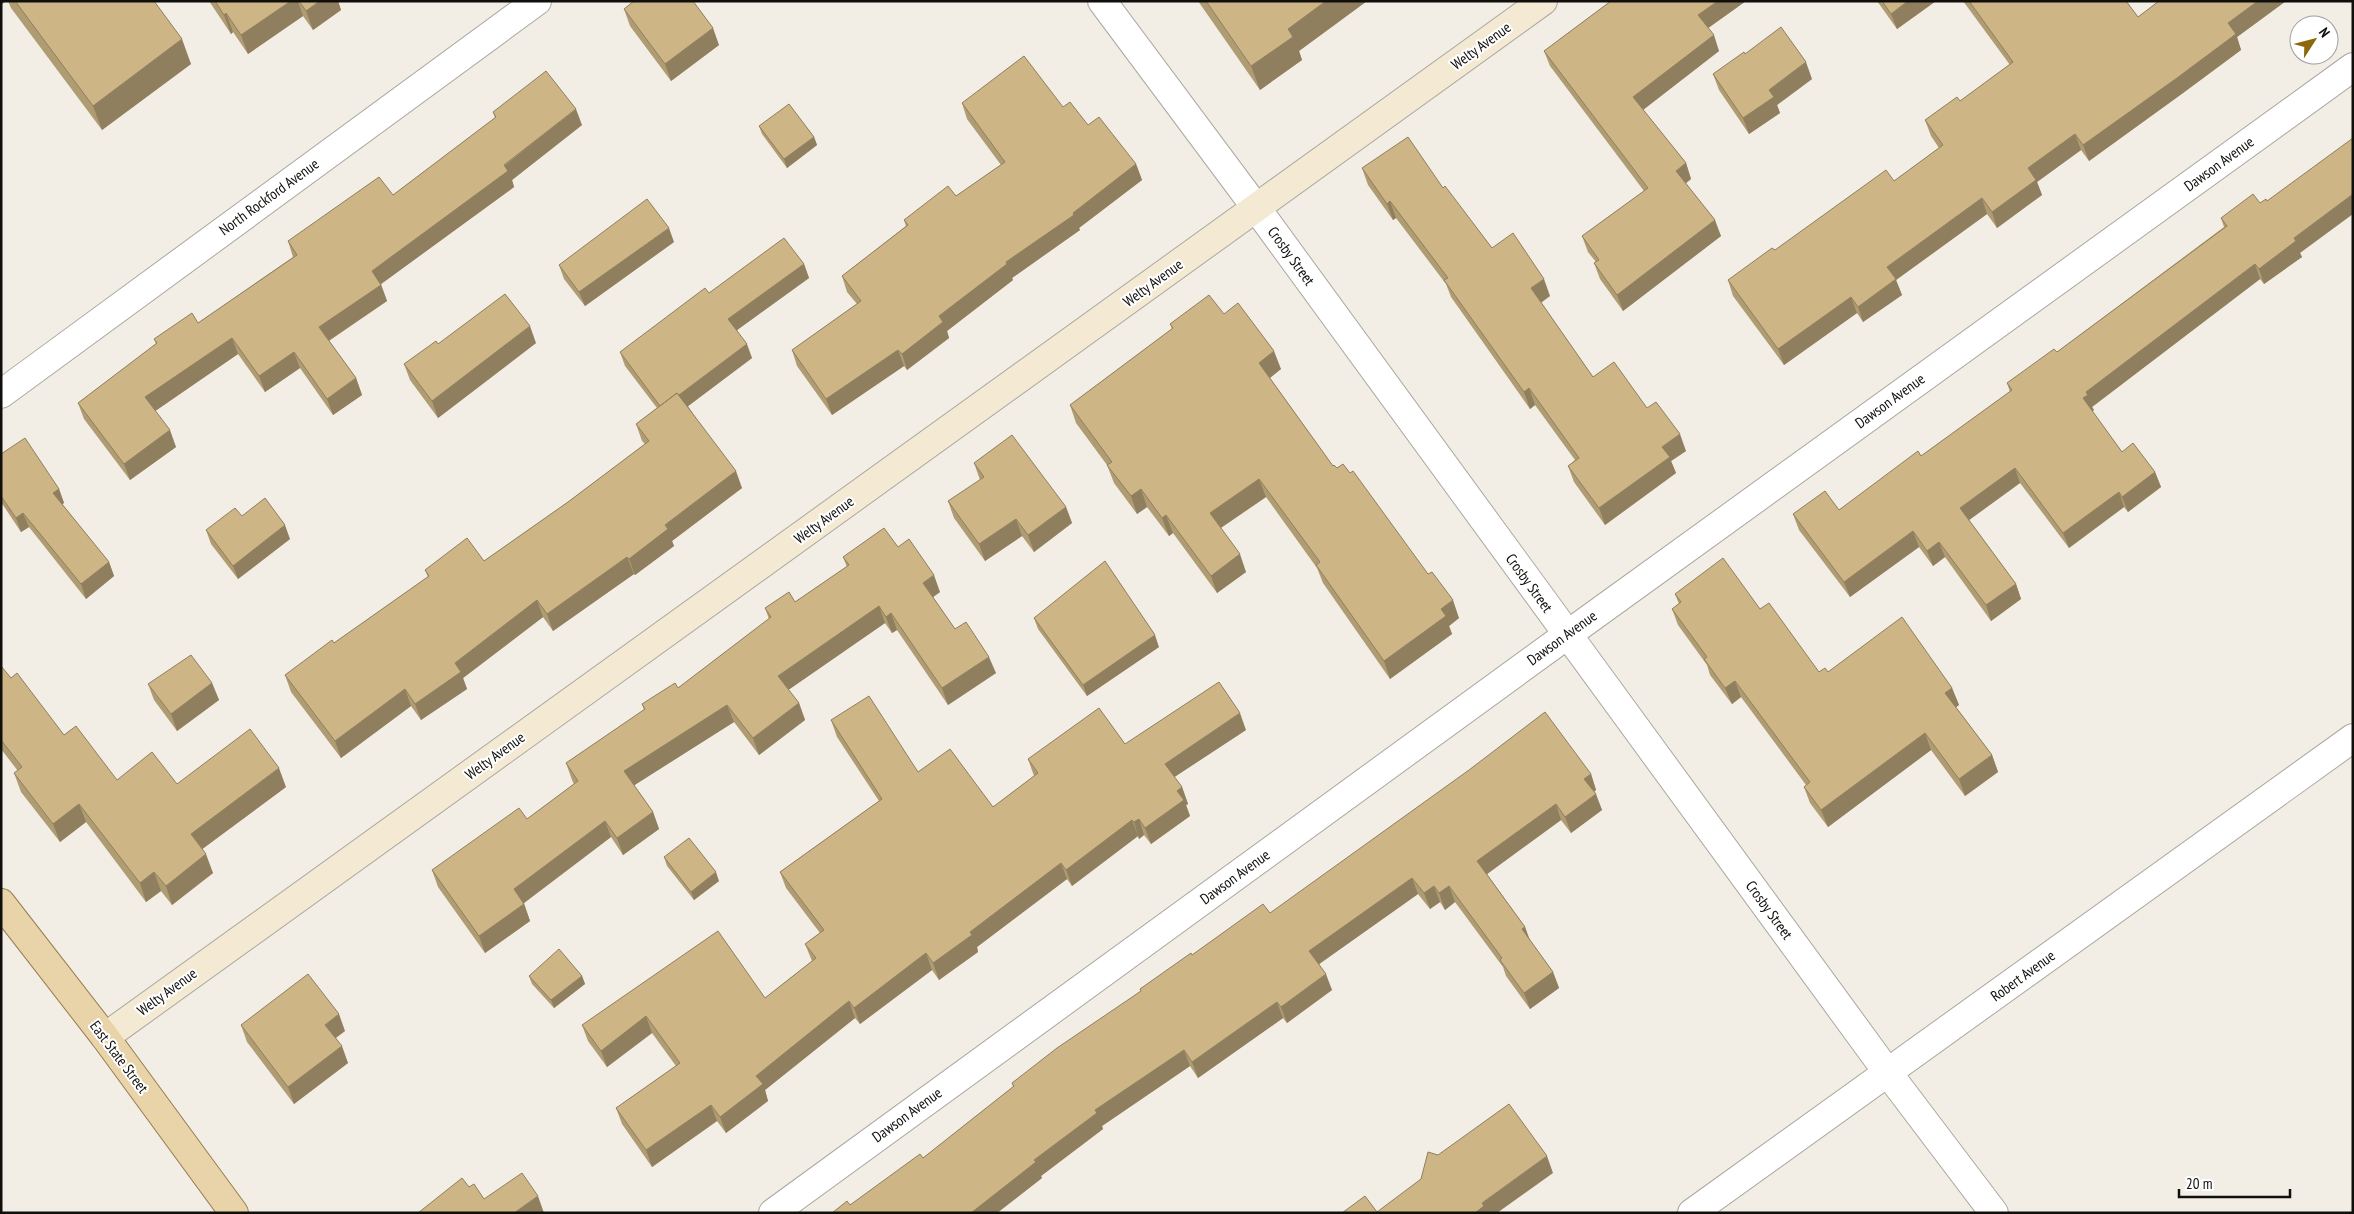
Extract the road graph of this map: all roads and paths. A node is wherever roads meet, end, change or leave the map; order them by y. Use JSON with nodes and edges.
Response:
{"nodes":[{"id":1,"x":537,"y":1,"type":"edge"},
{"id":2,"x":1102,"y":1,"type":"edge"},
{"id":3,"x":1543,"y":1,"type":"edge"},
{"id":4,"x":2353,"y":67,"type":"edge"},
{"id":5,"x":1257,"y":209,"type":"junction"},
{"id":6,"x":1,"y":394,"type":"edge"},
{"id":7,"x":1567,"y":635,"type":"junction"},
{"id":8,"x":2353,"y":738,"type":"edge"},
{"id":9,"x":1,"y":902,"type":"edge"},
{"id":10,"x":104,"y":1037,"type":"junction"},
{"id":11,"x":1888,"y":1073,"type":"junction"},
{"id":12,"x":234,"y":1213,"type":"edge"},
{"id":13,"x":774,"y":1213,"type":"edge"},
{"id":14,"x":1692,"y":1213,"type":"edge"},
{"id":15,"x":1994,"y":1213,"type":"edge"}],
"edges":[{"from":1,"to":6,"type":"street","name":"North Rockford Avenue"},
{"from":2,"to":5,"type":"street","name":"Crosby Street"},
{"from":3,"to":5,"type":"street","name":"Welty Avenue"},
{"from":4,"to":7,"type":"street","name":"Dawson Avenue"},
{"from":5,"to":7,"type":"street","name":"Crosby Street"},
{"from":5,"to":10,"type":"street","name":"Welty Avenue"},
{"from":7,"to":11,"type":"street","name":"Crosby Street"},
{"from":7,"to":13,"type":"street","name":"Dawson Avenue"},
{"from":8,"to":11,"type":"street","name":"Robert Avenue"},
{"from":9,"to":10,"type":"main road","name":"East State Street"},
{"from":10,"to":12,"type":"main road","name":"East State Street"},
{"from":11,"to":14,"type":"street","name":"Robert Avenue"},
{"from":11,"to":15,"type":"street","name":"Crosby Street"}]}
